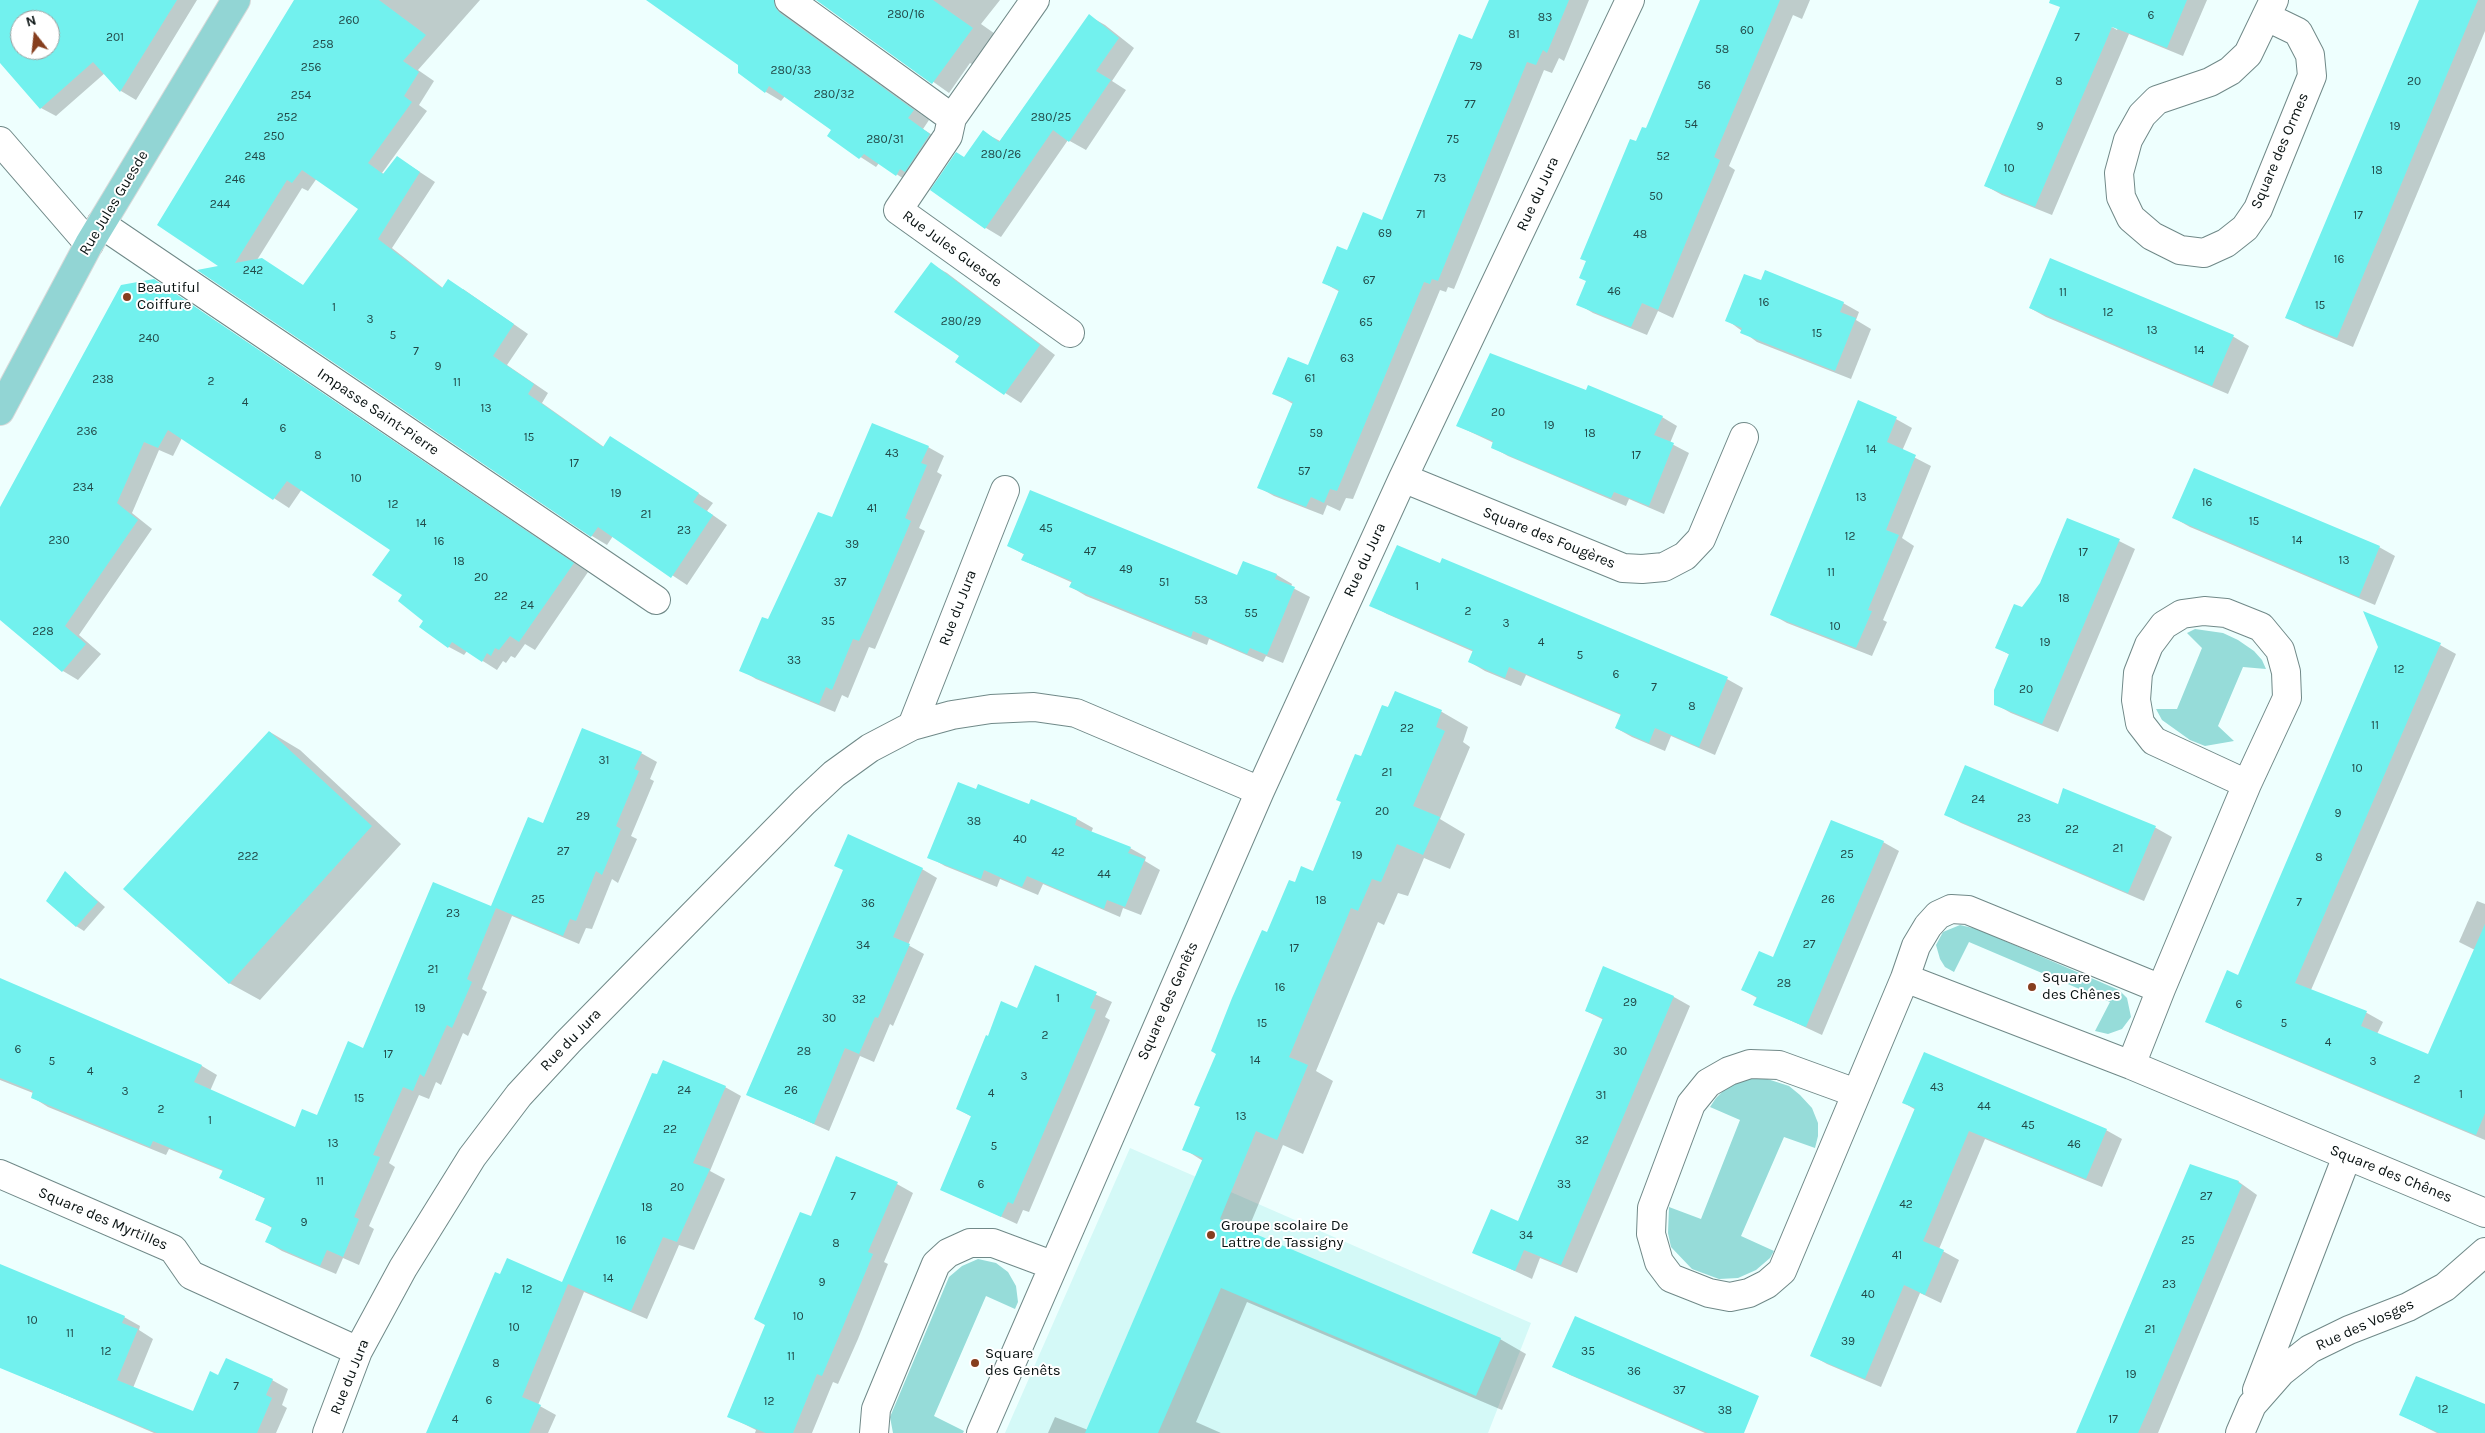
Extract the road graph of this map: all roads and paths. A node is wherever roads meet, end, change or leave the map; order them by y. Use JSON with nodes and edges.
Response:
{"nodes":[{"id":1,"x":236,"y":0,"type":"edge"},
{"id":2,"x":789,"y":0,"type":"edge"},
{"id":3,"x":1035,"y":0,"type":"edge"},
{"id":4,"x":1630,"y":0,"type":"edge"},
{"id":5,"x":2270,"y":8,"type":"edge"},
{"id":6,"x":952,"y":118,"type":"junction"},
{"id":7,"x":0,"y":141,"type":"edge"},
{"id":8,"x":95,"y":234,"type":"junction"},
{"id":9,"x":1070,"y":333,"type":"dead end"},
{"id":10,"x":0,"y":411,"type":"edge"},
{"id":11,"x":1744,"y":437,"type":"dead end"},
{"id":12,"x":1403,"y":478,"type":"junction"},
{"id":13,"x":1005,"y":490,"type":"dead end"},
{"id":14,"x":656,"y":600,"type":"dead end"},
{"id":15,"x":912,"y":726,"type":"junction"},
{"id":16,"x":2247,"y":784,"type":"junction"},
{"id":17,"x":1260,"y":791,"type":"junction"},
{"id":18,"x":1905,"y":978,"type":"junction"},
{"id":19,"x":2161,"y":989,"type":"junction"},
{"id":20,"x":2131,"y":1064,"type":"junction"},
{"id":21,"x":1856,"y":1093,"type":"junction"},
{"id":22,"x":2347,"y":1156,"type":"junction"},
{"id":23,"x":0,"y":1174,"type":"edge"},
{"id":24,"x":2485,"y":1213,"type":"edge"},
{"id":25,"x":2485,"y":1252,"type":"edge"},
{"id":26,"x":1052,"y":1265,"type":"junction"},
{"id":27,"x":358,"y":1351,"type":"junction"},
{"id":28,"x":2252,"y":1405,"type":"junction"},
{"id":29,"x":328,"y":1433,"type":"edge"},
{"id":30,"x":874,"y":1433,"type":"edge"},
{"id":31,"x":981,"y":1433,"type":"edge"},
{"id":32,"x":2240,"y":1433,"type":"edge"}],
"edges":[{"from":1,"to":8,"type":"main road","name":"Rue Jules Guesde"},
{"from":2,"to":6,"type":"street"},
{"from":3,"to":6,"type":"street","name":"Rue Jules Guesde"},
{"from":4,"to":12,"type":"street","name":"Rue du Jura"},
{"from":5,"to":5,"type":"street","name":"Square des Ormes"},
{"from":6,"to":9,"type":"street","name":"Rue Jules Guesde"},
{"from":7,"to":8,"type":"street","name":"Impasse Saint-Pierre"},
{"from":8,"to":10,"type":"main road","name":"Rue Jules Guesde"},
{"from":8,"to":14,"type":"street","name":"Impasse Saint-Pierre"},
{"from":11,"to":12,"type":"street","name":"Square des Fougères"},
{"from":12,"to":17,"type":"street","name":"Rue du Jura"},
{"from":13,"to":15,"type":"street","name":"Rue du Jura"},
{"from":15,"to":17,"type":"street","name":"Rue du Jura"},
{"from":15,"to":27,"type":"street","name":"Rue du Jura"},
{"from":16,"to":16,"type":"street"},
{"from":16,"to":19,"type":"street"},
{"from":17,"to":26,"type":"street","name":"Square des Genêts"},
{"from":18,"to":19,"type":"street"},
{"from":18,"to":20,"type":"street","name":"Square des Chênes"},
{"from":18,"to":21,"type":"street"},
{"from":19,"to":20,"type":"street"},
{"from":20,"to":22,"type":"street","name":"Square des Chênes"},
{"from":21,"to":21,"type":"street"},
{"from":22,"to":24,"type":"street","name":"Square des Chênes"},
{"from":22,"to":28,"type":"street","name":"Rue des Vosges"},
{"from":23,"to":27,"type":"street","name":"Square des Myrtilles"},
{"from":25,"to":28,"type":"street","name":"Rue des Vosges"},
{"from":26,"to":30,"type":"street"},
{"from":26,"to":31,"type":"street","name":"Square des Genêts"},
{"from":27,"to":29,"type":"street","name":"Rue du Jura"},
{"from":28,"to":32,"type":"street","name":"Rue des Vosges"}]}
